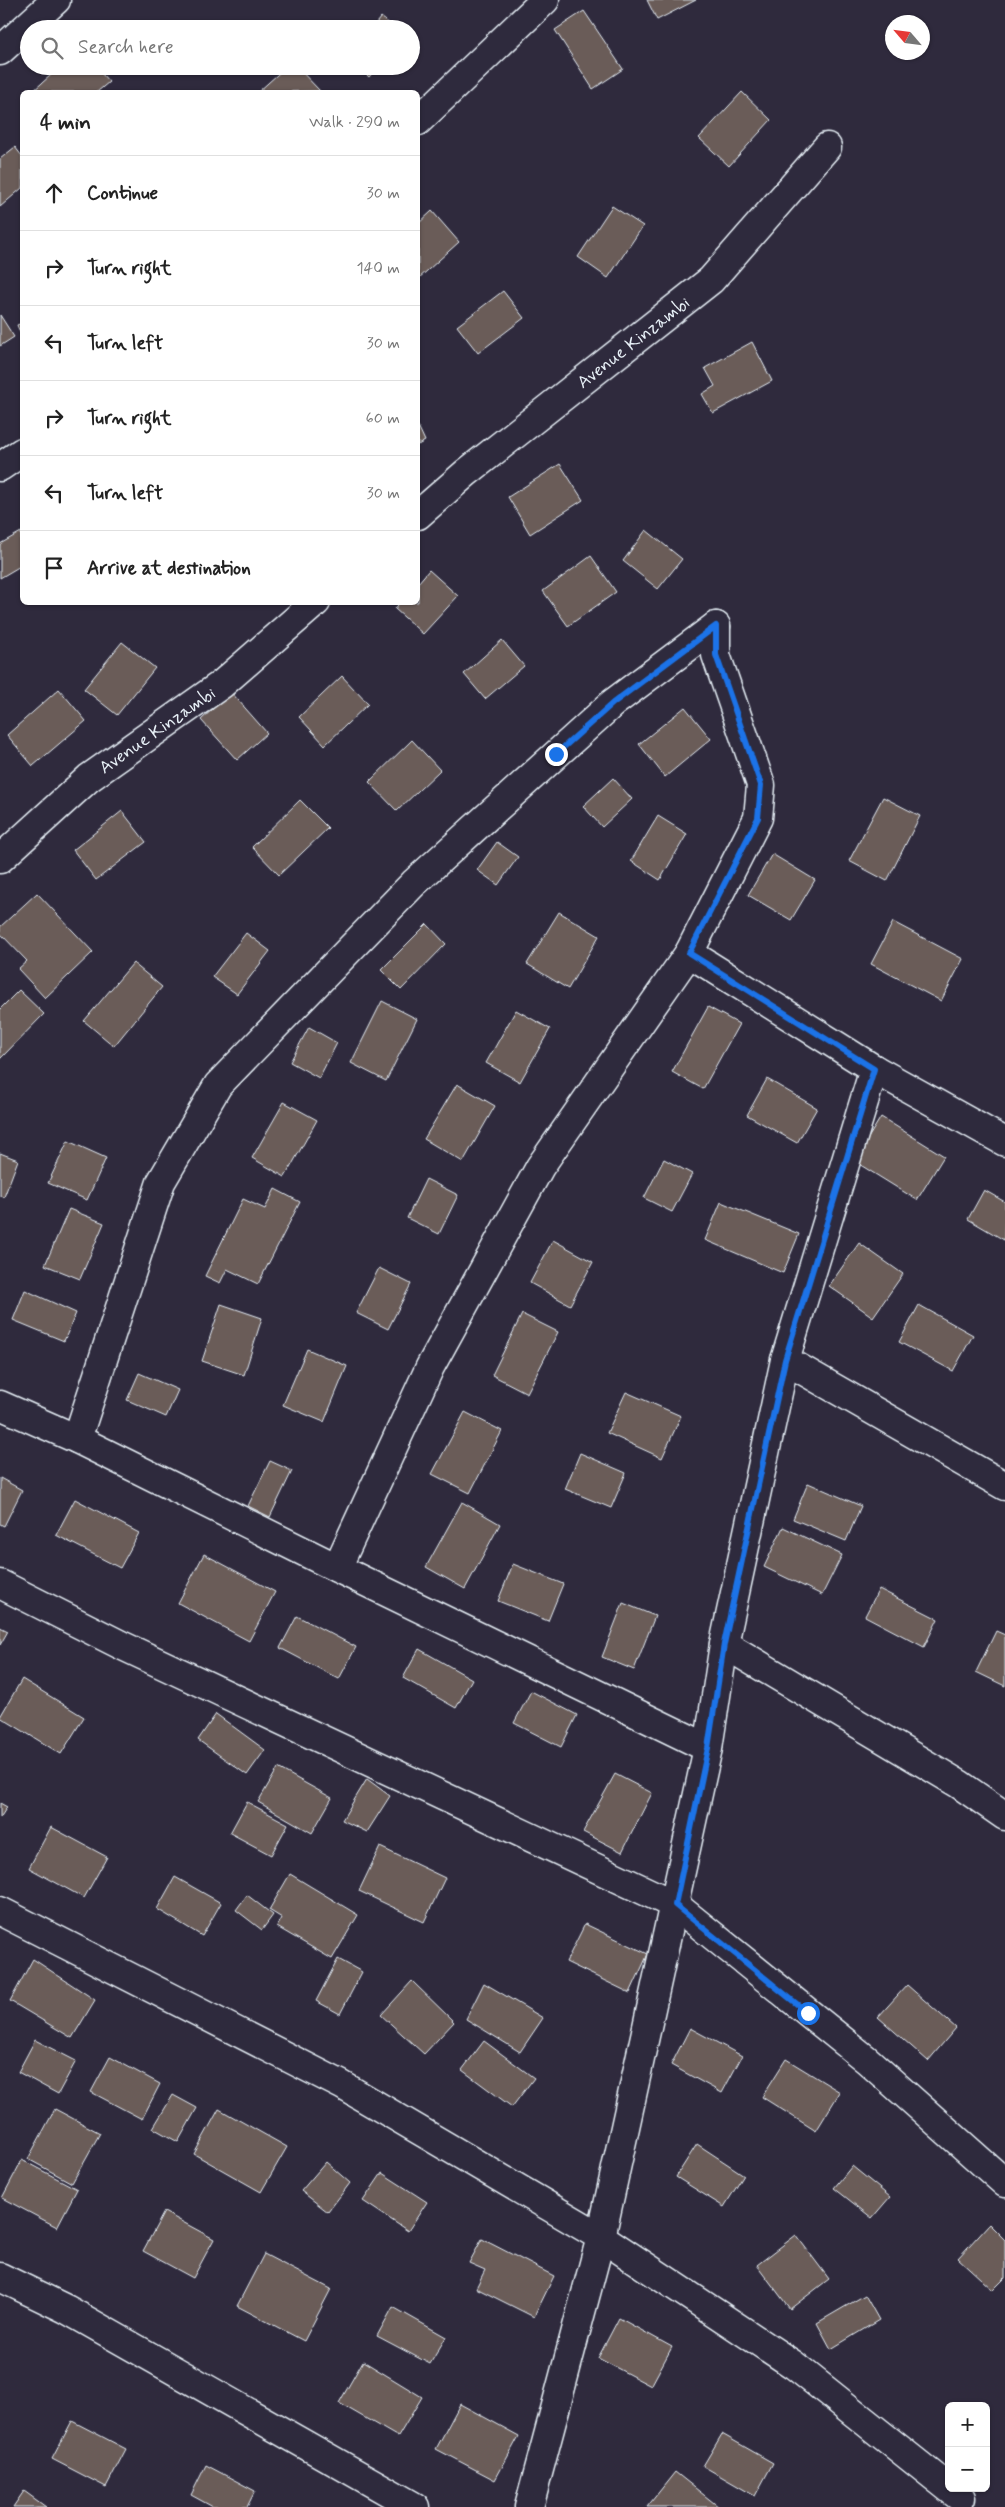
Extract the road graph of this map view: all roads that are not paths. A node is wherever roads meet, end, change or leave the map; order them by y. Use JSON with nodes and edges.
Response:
{"nodes":[{"id":1,"x":56,"y":0,"type":"edge"},
{"id":2,"x":545,"y":0,"type":"edge"},
{"id":3,"x":34,"y":20,"type":"edge"},
{"id":4,"x":20,"y":33,"type":"edge"},
{"id":5,"x":0,"y":51,"type":"edge"},
{"id":6,"x":420,"y":119,"type":"edge"},
{"id":7,"x":827,"y":147,"type":"dead end"},
{"id":8,"x":20,"y":453,"type":"edge"},
{"id":9,"x":0,"y":467,"type":"edge"},
{"id":10,"x":420,"y":513,"type":"edge"},
{"id":11,"x":313,"y":605,"type":"edge"},
{"id":12,"x":0,"y":859,"type":"edge"},
{"id":13,"x":689,"y":953,"type":"junction"},
{"id":14,"x":874,"y":1069,"type":"junction"},
{"id":15,"x":1005,"y":1142,"type":"edge"},
{"id":16,"x":785,"y":1360,"type":"junction"},
{"id":17,"x":0,"y":1406,"type":"edge"},
{"id":18,"x":77,"y":1439,"type":"junction"},
{"id":19,"x":1005,"y":1486,"type":"edge"},
{"id":20,"x":337,"y":1568,"type":"junction"},
{"id":21,"x":0,"y":1584,"type":"edge"},
{"id":22,"x":724,"y":1644,"type":"junction"},
{"id":23,"x":708,"y":1748,"type":"junction"},
{"id":24,"x":1005,"y":1816,"type":"edge"},
{"id":25,"x":675,"y":1905,"type":"junction"},
{"id":26,"x":0,"y":1911,"type":"edge"},
{"id":27,"x":1005,"y":2183,"type":"edge"},
{"id":28,"x":601,"y":2237,"type":"junction"},
{"id":29,"x":0,"y":2277,"type":"edge"},
{"id":30,"x":961,"y":2498,"type":"dead end"},
{"id":31,"x":414,"y":2507,"type":"edge"},
{"id":32,"x":529,"y":2507,"type":"edge"}],
"edges":[{"from":1,"to":3,"type":"street"},
{"from":2,"to":6,"type":"street"},
{"from":4,"to":5,"type":"street"},
{"from":7,"to":10,"type":"street","name":"Avenue Kinzambi"},
{"from":8,"to":9,"type":"street"},
{"from":11,"to":12,"type":"street","name":"Avenue Kinzambi"},
{"from":13,"to":14,"type":"street"},
{"from":13,"to":18,"type":"street"},
{"from":13,"to":20,"type":"street"},
{"from":14,"to":15,"type":"street"},
{"from":14,"to":16,"type":"street"},
{"from":16,"to":19,"type":"street"},
{"from":16,"to":22,"type":"street"},
{"from":17,"to":18,"type":"street"},
{"from":18,"to":20,"type":"street"},
{"from":20,"to":23,"type":"street"},
{"from":21,"to":25,"type":"street"},
{"from":22,"to":23,"type":"street"},
{"from":22,"to":24,"type":"street"},
{"from":23,"to":25,"type":"street"},
{"from":25,"to":27,"type":"street"},
{"from":25,"to":28,"type":"street"},
{"from":26,"to":28,"type":"street"},
{"from":28,"to":30,"type":"street"},
{"from":28,"to":32,"type":"street"},
{"from":29,"to":31,"type":"street"}]}
